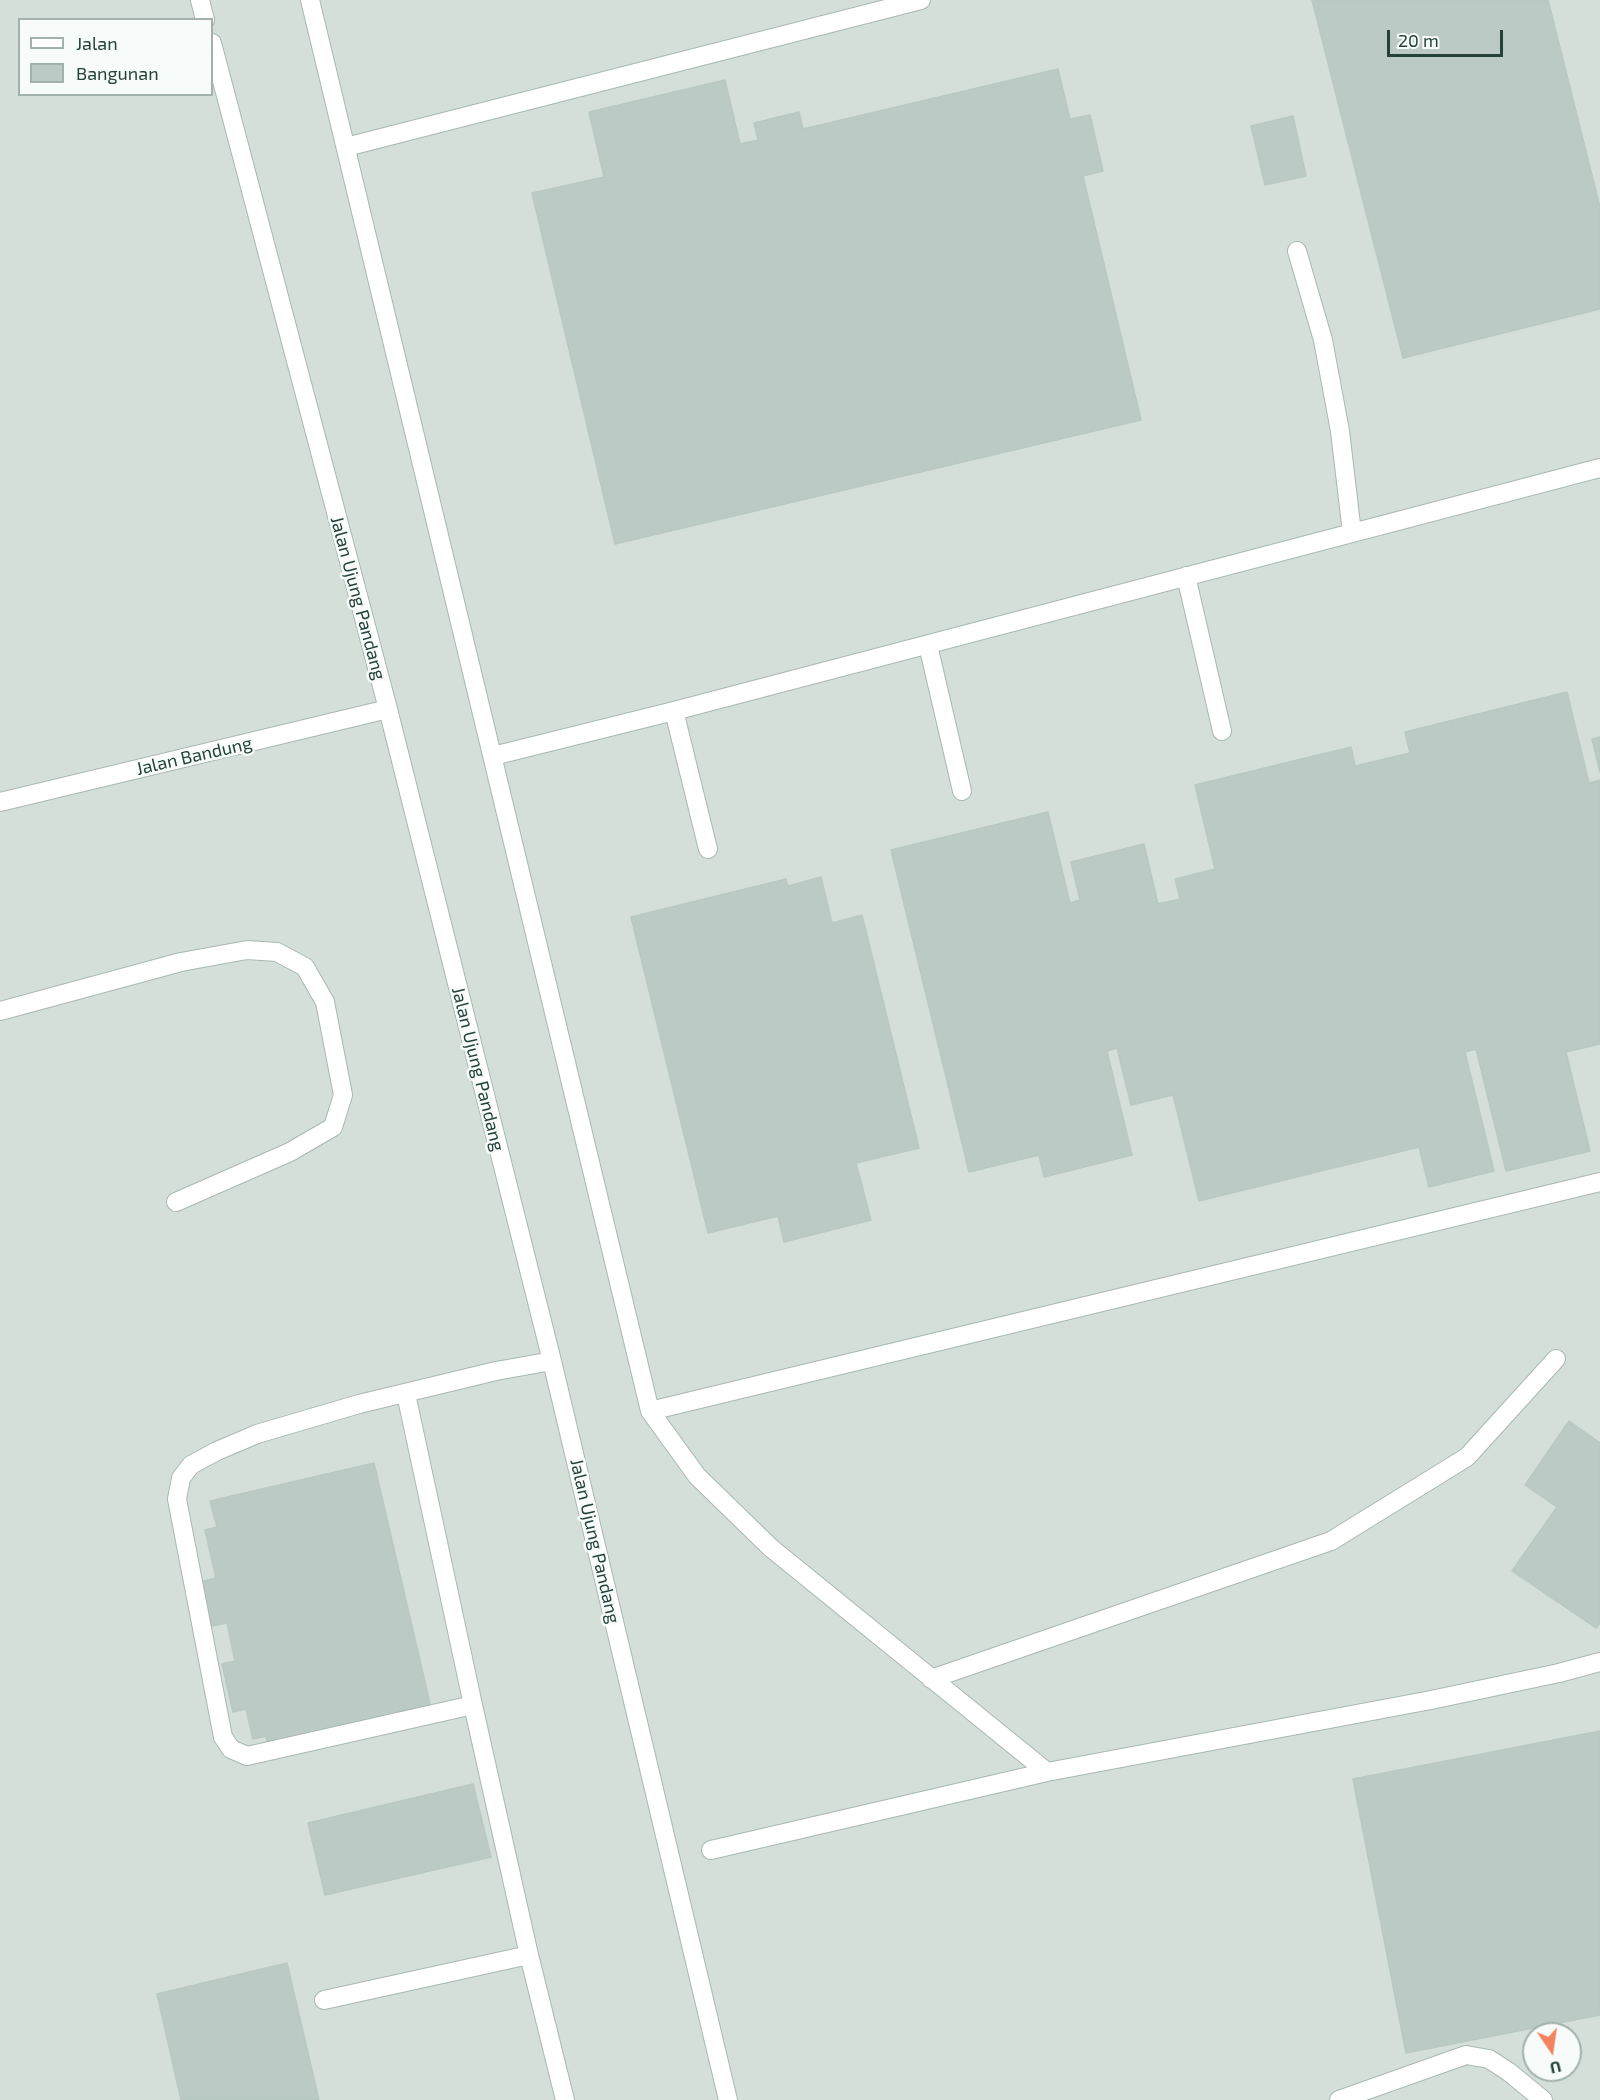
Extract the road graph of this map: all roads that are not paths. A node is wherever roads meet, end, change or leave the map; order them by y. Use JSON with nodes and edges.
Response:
{"nodes":[{"id":1,"x":200,"y":0,"type":"edge"},
{"id":2,"x":310,"y":0,"type":"edge"},
{"id":3,"x":921,"y":0,"type":"edge"},
{"id":4,"x":204,"y":18,"type":"edge"},
{"id":5,"x":213,"y":47,"type":"edge"},
{"id":6,"x":346,"y":147,"type":"junction"},
{"id":7,"x":1297,"y":251,"type":"dead end"},
{"id":8,"x":1600,"y":468,"type":"edge"},
{"id":9,"x":1353,"y":533,"type":"junction"},
{"id":10,"x":1186,"y":576,"type":"junction"},
{"id":11,"x":928,"y":645,"type":"junction"},
{"id":12,"x":388,"y":709,"type":"junction"},
{"id":13,"x":674,"y":711,"type":"junction"},
{"id":14,"x":1222,"y":731,"type":"dead end"},
{"id":15,"x":493,"y":756,"type":"junction"},
{"id":16,"x":962,"y":791,"type":"dead end"},
{"id":17,"x":0,"y":802,"type":"edge"},
{"id":18,"x":708,"y":849,"type":"dead end"},
{"id":19,"x":0,"y":1011,"type":"edge"},
{"id":20,"x":1600,"y":1182,"type":"edge"},
{"id":21,"x":176,"y":1202,"type":"dead end"},
{"id":22,"x":1556,"y":1359,"type":"dead end"},
{"id":23,"x":552,"y":1360,"type":"junction"},
{"id":24,"x":406,"y":1394,"type":"junction"},
{"id":25,"x":650,"y":1411,"type":"junction"},
{"id":26,"x":1600,"y":1662,"type":"edge"},
{"id":27,"x":931,"y":1679,"type":"junction"},
{"id":28,"x":473,"y":1704,"type":"junction"},
{"id":29,"x":1047,"y":1772,"type":"junction"},
{"id":30,"x":711,"y":1851,"type":"dead end"},
{"id":31,"x":529,"y":1955,"type":"junction"},
{"id":32,"x":324,"y":2000,"type":"dead end"},
{"id":33,"x":565,"y":2100,"type":"edge"},
{"id":34,"x":728,"y":2100,"type":"edge"},
{"id":35,"x":1339,"y":2100,"type":"edge"},
{"id":36,"x":1543,"y":2100,"type":"edge"}],
"edges":[{"from":1,"to":4,"type":"street"},
{"from":2,"to":6,"type":"street"},
{"from":3,"to":6,"type":"street"},
{"from":5,"to":12,"type":"street","name":"Jalan Ujung Pandang"},
{"from":6,"to":15,"type":"street"},
{"from":7,"to":9,"type":"street"},
{"from":8,"to":9,"type":"street"},
{"from":9,"to":10,"type":"street"},
{"from":10,"to":11,"type":"street"},
{"from":10,"to":14,"type":"street"},
{"from":11,"to":13,"type":"street"},
{"from":11,"to":16,"type":"street"},
{"from":12,"to":17,"type":"street","name":"Jalan Bandung"},
{"from":12,"to":23,"type":"street","name":"Jalan Ujung Pandang"},
{"from":13,"to":15,"type":"street"},
{"from":13,"to":18,"type":"street"},
{"from":15,"to":25,"type":"street"},
{"from":19,"to":21,"type":"street"},
{"from":20,"to":25,"type":"street"},
{"from":22,"to":27,"type":"street"},
{"from":23,"to":24,"type":"street"},
{"from":23,"to":34,"type":"street","name":"Jalan Ujung Pandang"},
{"from":24,"to":28,"type":"street"},
{"from":24,"to":28,"type":"street"},
{"from":25,"to":27,"type":"street"},
{"from":26,"to":29,"type":"street"},
{"from":27,"to":29,"type":"street"},
{"from":28,"to":31,"type":"street"},
{"from":29,"to":30,"type":"street"},
{"from":31,"to":32,"type":"street"},
{"from":31,"to":33,"type":"street"},
{"from":35,"to":36,"type":"street"}]}
